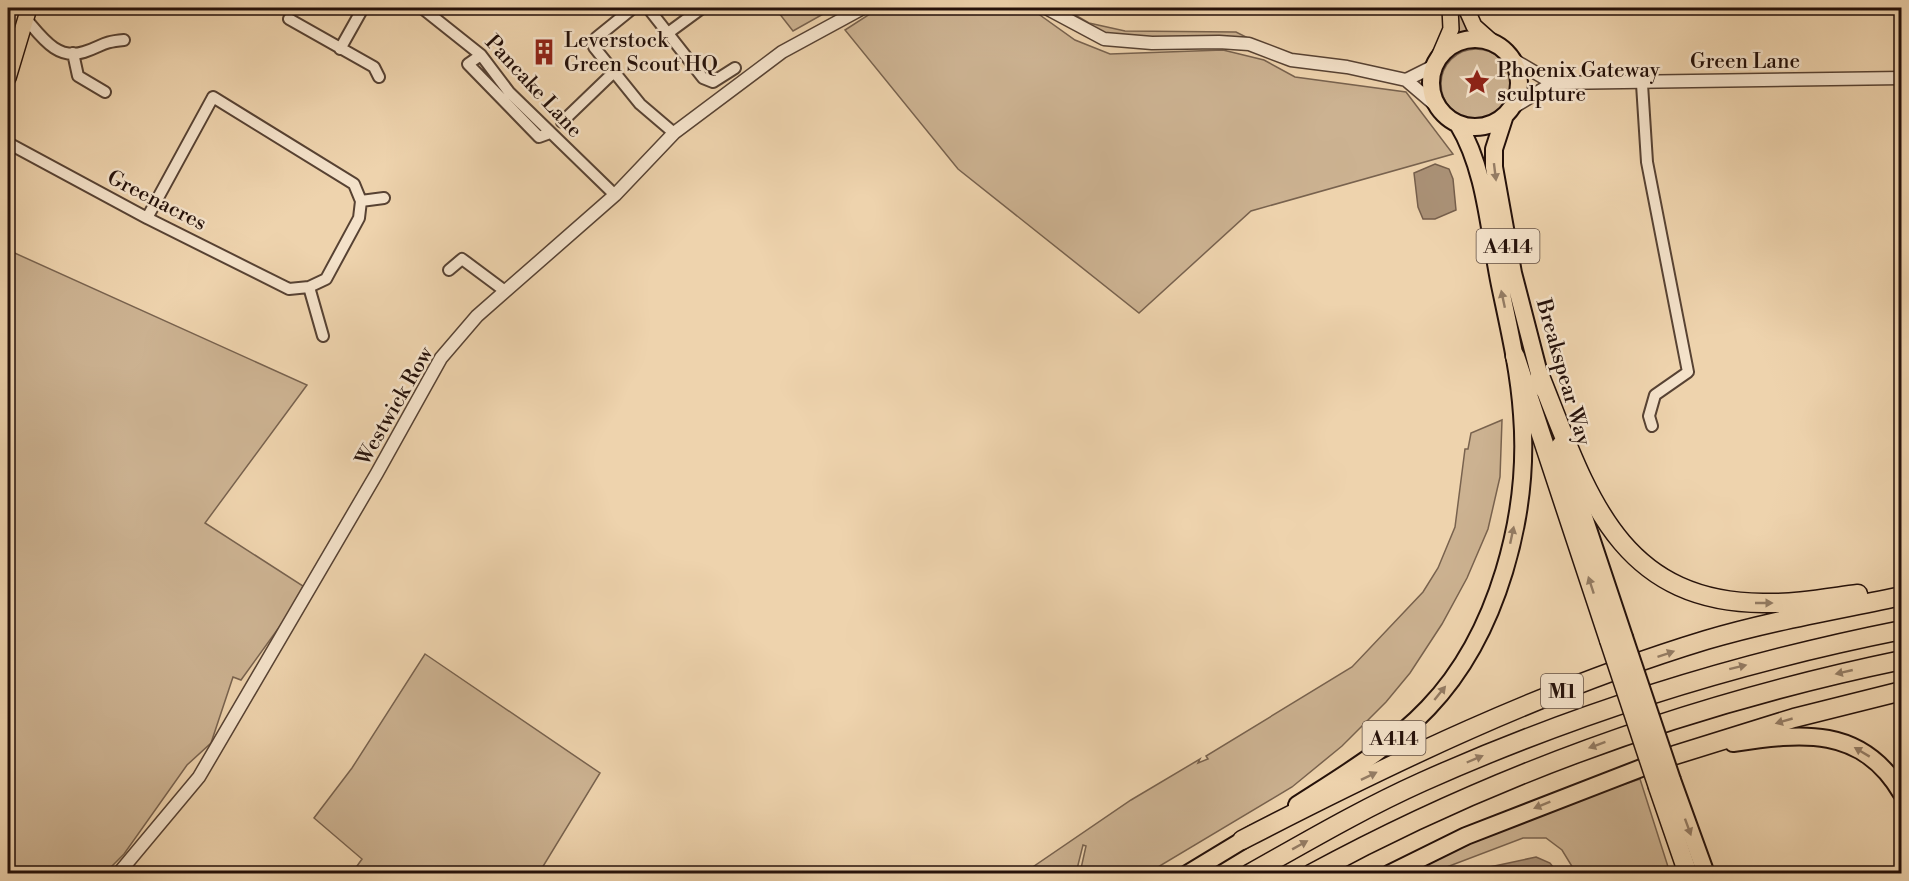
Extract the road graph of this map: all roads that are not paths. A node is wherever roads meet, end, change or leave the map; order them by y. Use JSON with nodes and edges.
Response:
{"nodes":[{"id":1,"x":363,"y":8,"type":"edge"},
{"id":2,"x":422,"y":8,"type":"edge"},
{"id":3,"x":633,"y":8,"type":"edge"},
{"id":4,"x":648,"y":8,"type":"edge"},
{"id":5,"x":702,"y":8,"type":"edge"},
{"id":6,"x":863,"y":8,"type":"edge"},
{"id":7,"x":1046,"y":8,"type":"edge"},
{"id":8,"x":1449,"y":8,"type":"edge"},
{"id":9,"x":1466,"y":8,"type":"edge"},
{"id":10,"x":26,"y":12,"type":"edge"},
{"id":11,"x":289,"y":19,"type":"dead end"},
{"id":12,"x":668,"y":33,"type":"junction"},
{"id":13,"x":124,"y":40,"type":"dead end"},
{"id":14,"x":1492,"y":42,"type":"junction"},
{"id":15,"x":340,"y":49,"type":"junction"},
{"id":16,"x":74,"y":53,"type":"junction"},
{"id":17,"x":1512,"y":59,"type":"junction"},
{"id":18,"x":1436,"y":61,"type":"junction"},
{"id":19,"x":735,"y":68,"type":"dead end"},
{"id":20,"x":615,"y":71,"type":"junction"},
{"id":21,"x":8,"y":78,"type":"edge"},
{"id":22,"x":379,"y":78,"type":"dead end"},
{"id":23,"x":1902,"y":78,"type":"edge"},
{"id":24,"x":1406,"y":80,"type":"junction"},
{"id":25,"x":1553,"y":83,"type":"junction"},
{"id":26,"x":1642,"y":84,"type":"junction"},
{"id":27,"x":105,"y":92,"type":"dead end"},
{"id":28,"x":1440,"y":109,"type":"junction"},
{"id":29,"x":1508,"y":111,"type":"junction"},
{"id":30,"x":562,"y":122,"type":"dead end"},
{"id":31,"x":1458,"y":124,"type":"junction"},
{"id":32,"x":674,"y":133,"type":"junction"},
{"id":33,"x":8,"y":143,"type":"edge"},
{"id":34,"x":615,"y":195,"type":"junction"},
{"id":35,"x":384,"y":198,"type":"dead end"},
{"id":36,"x":361,"y":201,"type":"junction"},
{"id":37,"x":147,"y":218,"type":"junction"},
{"id":38,"x":449,"y":270,"type":"dead end"},
{"id":39,"x":309,"y":287,"type":"junction"},
{"id":40,"x":505,"y":291,"type":"junction"},
{"id":41,"x":323,"y":336,"type":"dead end"},
{"id":42,"x":1515,"y":356,"type":"junction"},
{"id":43,"x":1540,"y":376,"type":"junction"},
{"id":44,"x":1652,"y":426,"type":"dead end"},
{"id":45,"x":1902,"y":589,"type":"edge"},
{"id":46,"x":1902,"y":596,"type":"edge"},
{"id":47,"x":1902,"y":630,"type":"edge"},
{"id":48,"x":1616,"y":638,"type":"junction"},
{"id":49,"x":1902,"y":660,"type":"edge"},
{"id":50,"x":1902,"y":691,"type":"edge"},
{"id":51,"x":1675,"y":755,"type":"junction"},
{"id":52,"x":1665,"y":784,"type":"junction"},
{"id":53,"x":1902,"y":794,"type":"edge"},
{"id":54,"x":1242,"y":840,"type":"junction"},
{"id":55,"x":118,"y":873,"type":"edge"},
{"id":56,"x":1187,"y":873,"type":"edge"},
{"id":57,"x":1249,"y":873,"type":"edge"},
{"id":58,"x":1311,"y":873,"type":"edge"},
{"id":59,"x":1389,"y":873,"type":"edge"},
{"id":60,"x":1688,"y":873,"type":"edge"},
{"id":61,"x":1706,"y":873,"type":"edge"}],
"edges":[{"from":1,"to":15,"type":"street"},
{"from":2,"to":34,"type":"street","name":"Pancake Lane"},
{"from":3,"to":20,"type":"street"},
{"from":4,"to":12,"type":"street"},
{"from":5,"to":12,"type":"street"},
{"from":6,"to":32,"type":"street","name":"Westwick Row"},
{"from":7,"to":24,"type":"street"},
{"from":8,"to":18,"type":"main road"},
{"from":9,"to":14,"type":"main road"},
{"from":10,"to":16,"type":"street"},
{"from":10,"to":21,"type":"main road"},
{"from":11,"to":15,"type":"street"},
{"from":12,"to":19,"type":"street"},
{"from":13,"to":16,"type":"street"},
{"from":14,"to":17,"type":"highway"},
{"from":14,"to":18,"type":"highway"},
{"from":15,"to":22,"type":"street"},
{"from":16,"to":27,"type":"street"},
{"from":17,"to":25,"type":"street","name":"Green Lane"},
{"from":17,"to":29,"type":"highway"},
{"from":18,"to":24,"type":"street"},
{"from":18,"to":28,"type":"highway"},
{"from":20,"to":30,"type":"street"},
{"from":20,"to":32,"type":"street"},
{"from":23,"to":26,"type":"street","name":"Green Lane"},
{"from":24,"to":28,"type":"street"},
{"from":25,"to":26,"type":"street","name":"Green Lane"},
{"from":25,"to":29,"type":"street"},
{"from":26,"to":44,"type":"street"},
{"from":28,"to":31,"type":"highway"},
{"from":29,"to":31,"type":"highway"},
{"from":29,"to":43,"type":"highway","name":"Breakspear Way","number":"A414","one_way":true},
{"from":42,"to":31,"type":"highway","name":"Breakspear Way","number":"A414","one_way":true},
{"from":32,"to":34,"type":"street","name":"Westwick Row"},
{"from":33,"to":37,"type":"street","name":"Greenacres"},
{"from":34,"to":40,"type":"street","name":"Westwick Row"},
{"from":35,"to":36,"type":"street"},
{"from":36,"to":37,"type":"street"},
{"from":36,"to":39,"type":"street"},
{"from":37,"to":39,"type":"street","name":"Greenacres"},
{"from":38,"to":40,"type":"street"},
{"from":39,"to":41,"type":"street"},
{"from":40,"to":55,"type":"street","name":"Westwick Row"},
{"from":48,"to":42,"type":"highway","one_way":true},
{"from":54,"to":42,"type":"highway","number":"A414","one_way":true},
{"from":43,"to":45,"type":"highway","one_way":true},
{"from":43,"to":48,"type":"highway","name":"Breakspear Way","number":"A414"},
{"from":54,"to":46,"type":"highway","number":"M1","one_way":true},
{"from":57,"to":47,"type":"highway","number":"M1","one_way":true},
{"from":48,"to":52,"type":"highway","bridge":true},
{"from":49,"to":58,"type":"highway","one_way":true},
{"from":50,"to":51,"type":"highway","one_way":true},
{"from":53,"to":51,"type":"highway","one_way":true},
{"from":51,"to":59,"type":"highway","one_way":true},
{"from":52,"to":60,"type":"highway"},
{"from":52,"to":61,"type":"highway","one_way":true},
{"from":54,"to":56,"type":"highway","number":"A414"}]}
